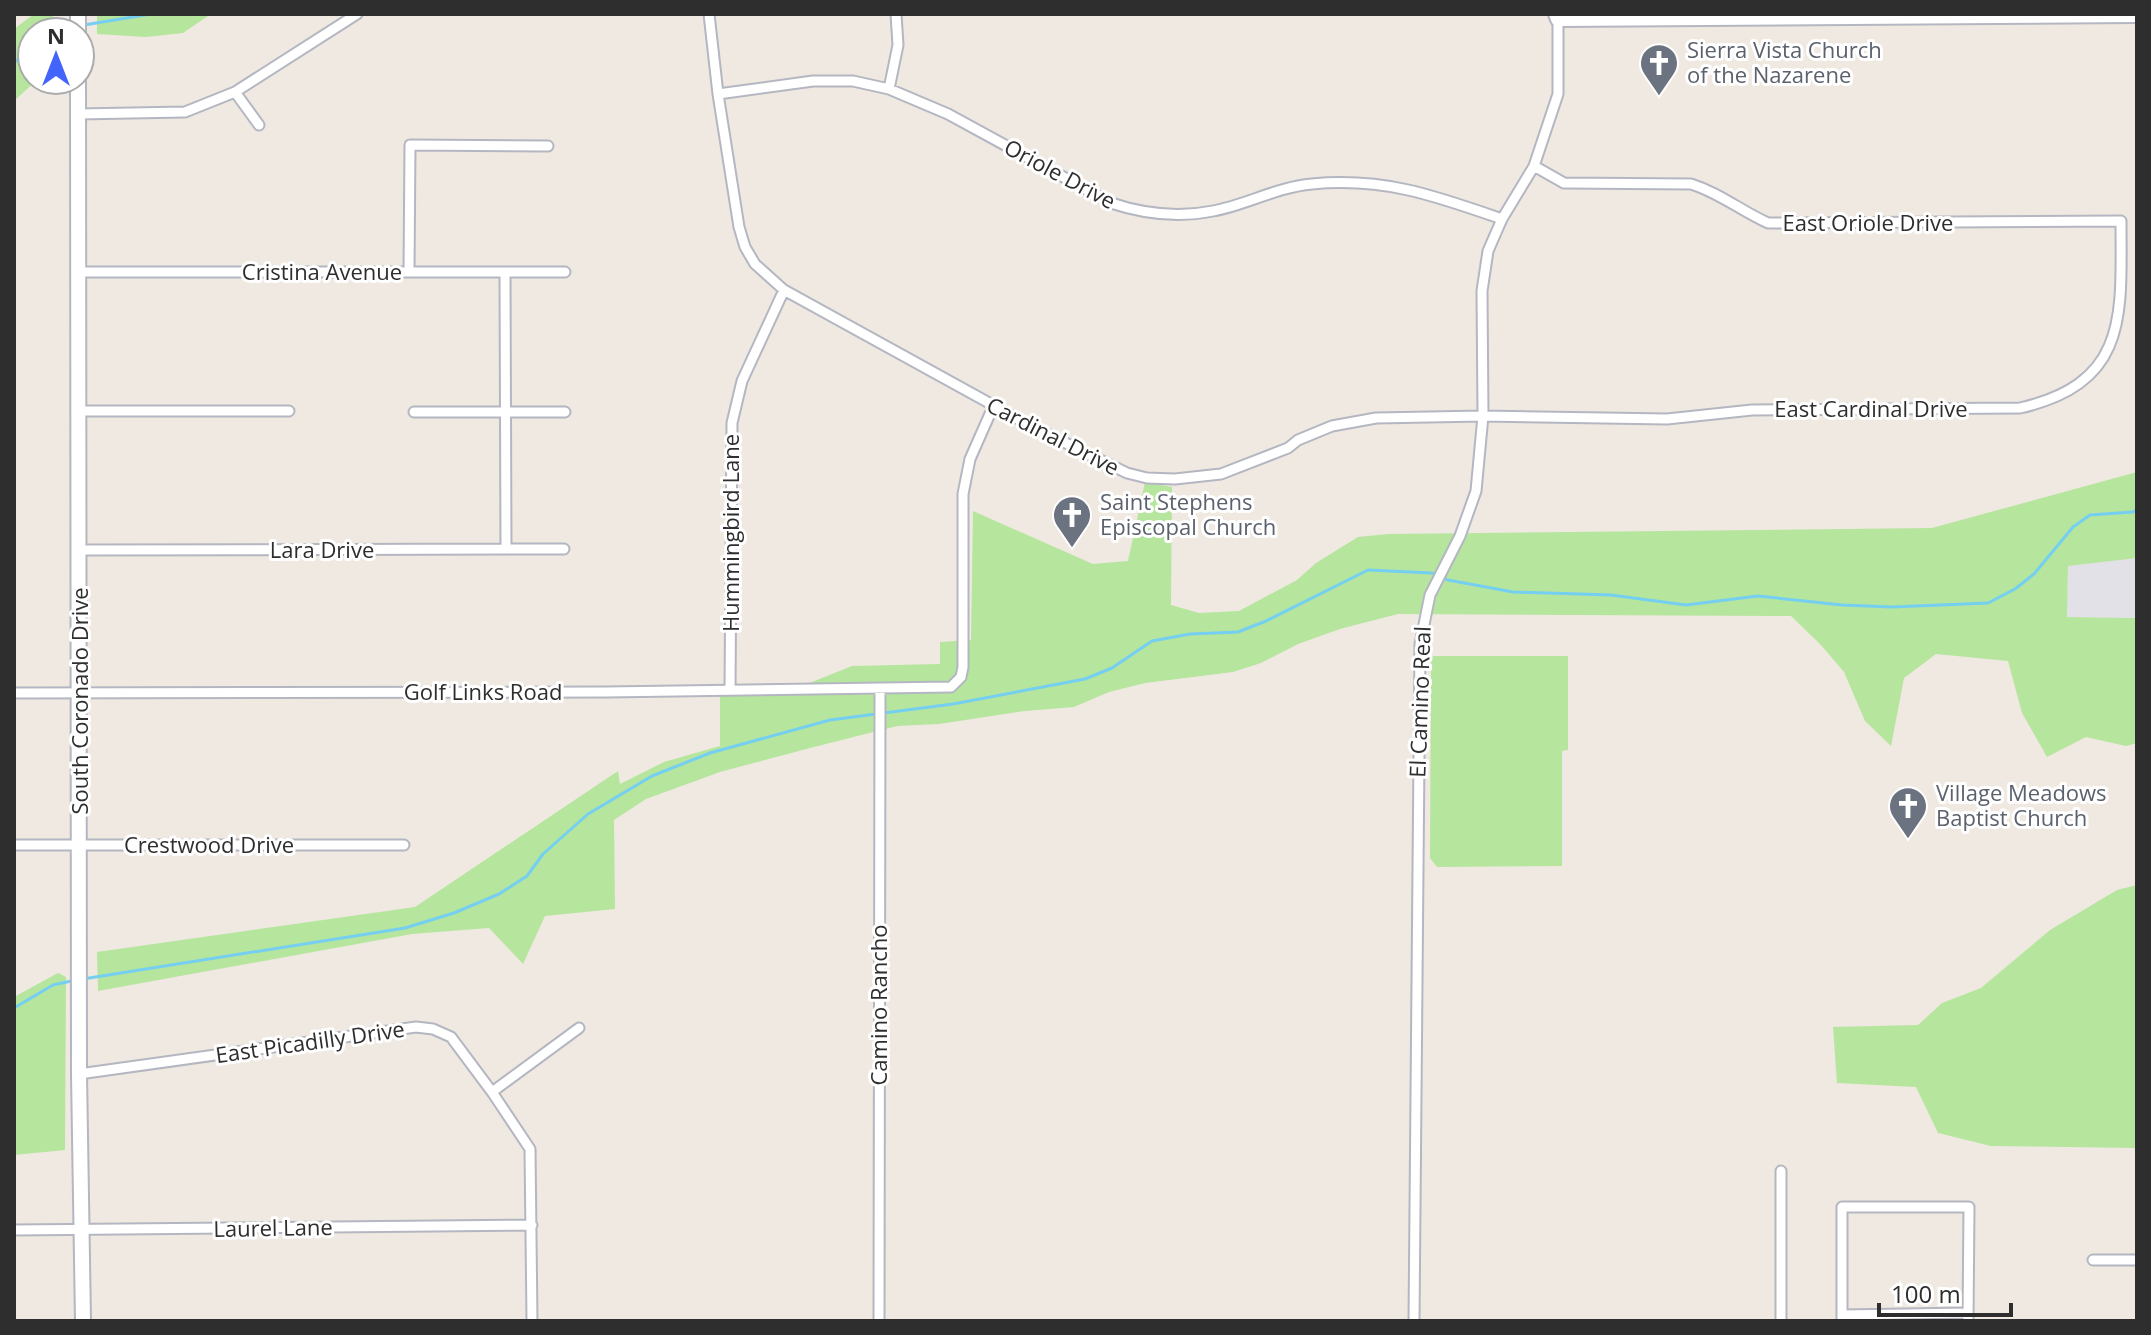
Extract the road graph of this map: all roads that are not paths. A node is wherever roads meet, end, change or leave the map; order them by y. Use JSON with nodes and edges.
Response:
{"nodes":[{"id":1,"x":357,"y":14,"type":"edge"},
{"id":2,"x":709,"y":14,"type":"edge"},
{"id":3,"x":896,"y":14,"type":"edge"},
{"id":4,"x":2137,"y":15,"type":"edge"},
{"id":5,"x":1557,"y":16,"type":"edge"},
{"id":6,"x":1734,"y":16,"type":"edge"},
{"id":7,"x":889,"y":89,"type":"junction"},
{"id":8,"x":235,"y":92,"type":"junction"},
{"id":9,"x":718,"y":94,"type":"junction"},
{"id":10,"x":78,"y":96,"type":"edge"},
{"id":11,"x":78,"y":114,"type":"junction"},
{"id":12,"x":259,"y":125,"type":"dead end"},
{"id":13,"x":548,"y":146,"type":"dead end"},
{"id":14,"x":1534,"y":166,"type":"junction"},
{"id":15,"x":1502,"y":219,"type":"junction"},
{"id":16,"x":2121,"y":221,"type":"joint"},
{"id":17,"x":79,"y":272,"type":"junction"},
{"id":18,"x":409,"y":272,"type":"junction"},
{"id":19,"x":505,"y":272,"type":"junction"},
{"id":20,"x":565,"y":272,"type":"dead end"},
{"id":21,"x":784,"y":290,"type":"junction"},
{"id":22,"x":993,"y":407,"type":"junction"},
{"id":23,"x":79,"y":411,"type":"junction"},
{"id":24,"x":289,"y":411,"type":"dead end"},
{"id":25,"x":414,"y":412,"type":"dead end"},
{"id":26,"x":505,"y":412,"type":"junction"},
{"id":27,"x":565,"y":412,"type":"dead end"},
{"id":28,"x":1483,"y":416,"type":"junction"},
{"id":29,"x":506,"y":549,"type":"junction"},
{"id":30,"x":564,"y":549,"type":"dead end"},
{"id":31,"x":80,"y":550,"type":"junction"},
{"id":32,"x":880,"y":689,"type":"junction"},
{"id":33,"x":730,"y":690,"type":"junction"},
{"id":34,"x":14,"y":693,"type":"edge"},
{"id":35,"x":78,"y":693,"type":"junction"},
{"id":36,"x":14,"y":845,"type":"edge"},
{"id":37,"x":80,"y":845,"type":"junction"},
{"id":38,"x":404,"y":845,"type":"dead end"},
{"id":39,"x":579,"y":1028,"type":"dead end"},
{"id":40,"x":79,"y":1074,"type":"junction"},
{"id":41,"x":492,"y":1092,"type":"junction"},
{"id":42,"x":1781,"y":1171,"type":"dead end"},
{"id":43,"x":532,"y":1225,"type":"junction"},
{"id":44,"x":81,"y":1229,"type":"junction"},
{"id":45,"x":14,"y":1230,"type":"edge"},
{"id":46,"x":2093,"y":1260,"type":"dead end"},
{"id":47,"x":2137,"y":1260,"type":"edge"},
{"id":48,"x":1968,"y":1317,"type":"edge"},
{"id":49,"x":1842,"y":1318,"type":"edge"},
{"id":50,"x":83,"y":1321,"type":"edge"},
{"id":51,"x":532,"y":1321,"type":"edge"},
{"id":52,"x":879,"y":1321,"type":"edge"},
{"id":53,"x":1414,"y":1321,"type":"edge"},
{"id":54,"x":1781,"y":1321,"type":"edge"}],
"edges":[{"from":1,"to":8,"type":"street"},
{"from":2,"to":9,"type":"street","name":"Cardinal Drive"},
{"from":3,"to":7,"type":"street"},
{"from":4,"to":6,"type":"street"},
{"from":5,"to":6,"type":"street"},
{"from":5,"to":14,"type":"street","name":"El Camino Real"},
{"from":7,"to":9,"type":"street","name":"Oriole Drive"},
{"from":7,"to":15,"type":"street","name":"Oriole Drive"},
{"from":8,"to":11,"type":"street"},
{"from":8,"to":12,"type":"street"},
{"from":9,"to":21,"type":"street","name":"Cardinal Drive"},
{"from":10,"to":11,"type":"street","name":"South Coronado Drive"},
{"from":11,"to":17,"type":"street","name":"South Coronado Drive"},
{"from":13,"to":18,"type":"street"},
{"from":14,"to":15,"type":"street","name":"El Camino Real"},
{"from":14,"to":16,"type":"street","name":"East Oriole Drive"},
{"from":15,"to":28,"type":"street","name":"El Camino Real"},
{"from":16,"to":28,"type":"street","name":"East Cardinal Drive"},
{"from":17,"to":18,"type":"street","name":"Cristina Avenue"},
{"from":17,"to":23,"type":"street","name":"South Coronado Drive"},
{"from":18,"to":19,"type":"street","name":"Cristina Avenue"},
{"from":19,"to":20,"type":"street","name":"Cristina Avenue"},
{"from":19,"to":26,"type":"street"},
{"from":21,"to":22,"type":"street","name":"Cardinal Drive"},
{"from":21,"to":33,"type":"street","name":"Hummingbird Lane"},
{"from":22,"to":28,"type":"street","name":"Cardinal Drive"},
{"from":22,"to":32,"type":"street","name":"Golf Links Road"},
{"from":23,"to":24,"type":"street"},
{"from":23,"to":31,"type":"street","name":"South Coronado Drive"},
{"from":25,"to":26,"type":"street"},
{"from":26,"to":27,"type":"street"},
{"from":26,"to":29,"type":"street"},
{"from":28,"to":53,"type":"street","name":"El Camino Real"},
{"from":29,"to":30,"type":"street","name":"Lara Drive"},
{"from":29,"to":31,"type":"street","name":"Lara Drive"},
{"from":31,"to":35,"type":"street","name":"South Coronado Drive"},
{"from":32,"to":33,"type":"street","name":"Golf Links Road"},
{"from":32,"to":52,"type":"street","name":"Camino Rancho"},
{"from":33,"to":35,"type":"street","name":"Golf Links Road"},
{"from":34,"to":35,"type":"street","name":"Golf Links Road"},
{"from":35,"to":37,"type":"street","name":"South Coronado Drive"},
{"from":36,"to":37,"type":"street","name":"Crestwood Drive"},
{"from":37,"to":38,"type":"street","name":"Crestwood Drive"},
{"from":37,"to":40,"type":"street","name":"South Coronado Drive"},
{"from":39,"to":41,"type":"street"},
{"from":40,"to":41,"type":"street","name":"East Picadilly Drive"},
{"from":40,"to":44,"type":"street","name":"South Coronado Drive"},
{"from":41,"to":43,"type":"street","name":"East Picadilly Drive"},
{"from":42,"to":54,"type":"street"},
{"from":43,"to":44,"type":"street","name":"Laurel Lane"},
{"from":43,"to":51,"type":"street"},
{"from":44,"to":45,"type":"street","name":"Laurel Lane"},
{"from":44,"to":50,"type":"street","name":"South Coronado Drive"},
{"from":46,"to":47,"type":"street"},
{"from":48,"to":49,"type":"street"},
{"from":48,"to":49,"type":"street"}]}
